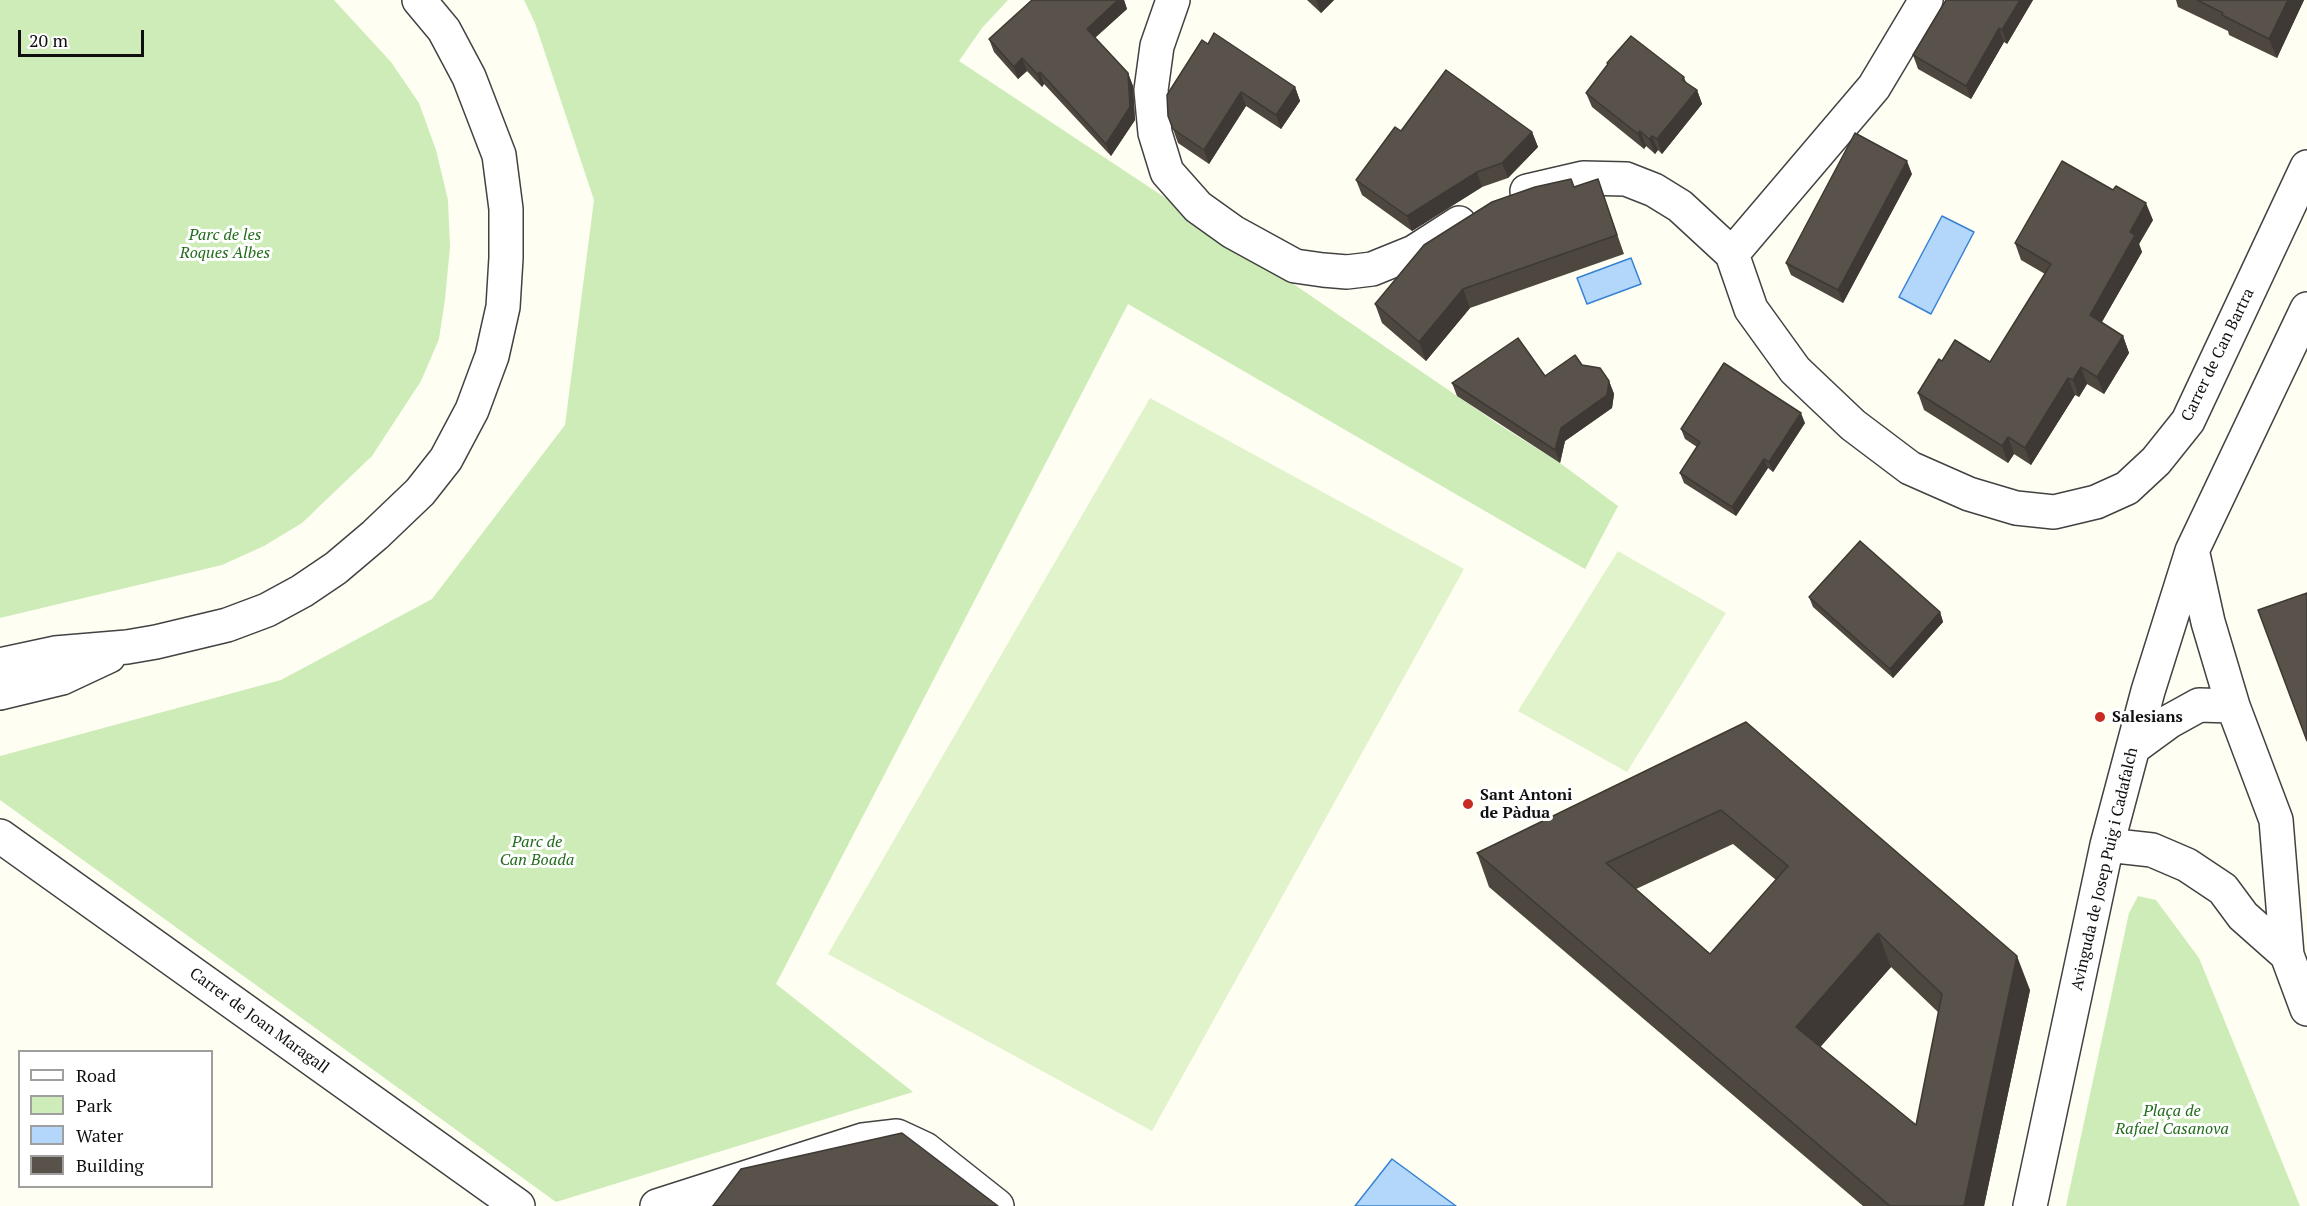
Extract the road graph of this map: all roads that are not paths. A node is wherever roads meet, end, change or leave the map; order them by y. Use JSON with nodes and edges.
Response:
{"nodes":[{"id":1,"x":419,"y":0,"type":"edge"},
{"id":2,"x":1173,"y":0,"type":"edge"},
{"id":3,"x":1926,"y":0,"type":"edge"},
{"id":4,"x":2307,"y":167,"type":"edge"},
{"id":5,"x":1732,"y":254,"type":"junction"},
{"id":6,"x":2307,"y":309,"type":"edge"},
{"id":7,"x":2192,"y":551,"type":"junction"},
{"id":8,"x":127,"y":647,"type":"junction"},
{"id":9,"x":0,"y":665,"type":"edge"},
{"id":10,"x":8,"y":694,"type":"edge"},
{"id":11,"x":2233,"y":706,"type":"junction"},
{"id":12,"x":2133,"y":748,"type":"junction"},
{"id":13,"x":0,"y":836,"type":"edge"},
{"id":14,"x":2107,"y":845,"type":"junction"},
{"id":15,"x":2297,"y":950,"type":"edge"},
{"id":16,"x":2307,"y":1009,"type":"edge"},
{"id":17,"x":518,"y":1206,"type":"edge"},
{"id":18,"x":657,"y":1206,"type":"edge"},
{"id":19,"x":997,"y":1206,"type":"edge"},
{"id":20,"x":2030,"y":1206,"type":"edge"}],
"edges":[{"from":1,"to":8,"type":"street"},
{"from":2,"to":5,"type":"street","name":"Carrer de Can Bartra"},
{"from":3,"to":5,"type":"street"},
{"from":4,"to":5,"type":"street","name":"Carrer de Can Bartra"},
{"from":6,"to":7,"type":"street","name":"Avinguda de Josep Puig i Cadafalch"},
{"from":7,"to":11,"type":"street"},
{"from":7,"to":12,"type":"street","name":"Avinguda de Josep Puig i Cadafalch"},
{"from":8,"to":9,"type":"street"},
{"from":8,"to":10,"type":"street"},
{"from":11,"to":12,"type":"street"},
{"from":11,"to":15,"type":"street"},
{"from":12,"to":14,"type":"street","name":"Avinguda de Josep Puig i Cadafalch"},
{"from":13,"to":17,"type":"street","name":"Carrer de Joan Maragall"},
{"from":14,"to":15,"type":"street"},
{"from":14,"to":20,"type":"street","name":"Avinguda de Josep Puig i Cadafalch"},
{"from":15,"to":16,"type":"street"},
{"from":18,"to":19,"type":"street"}]}
